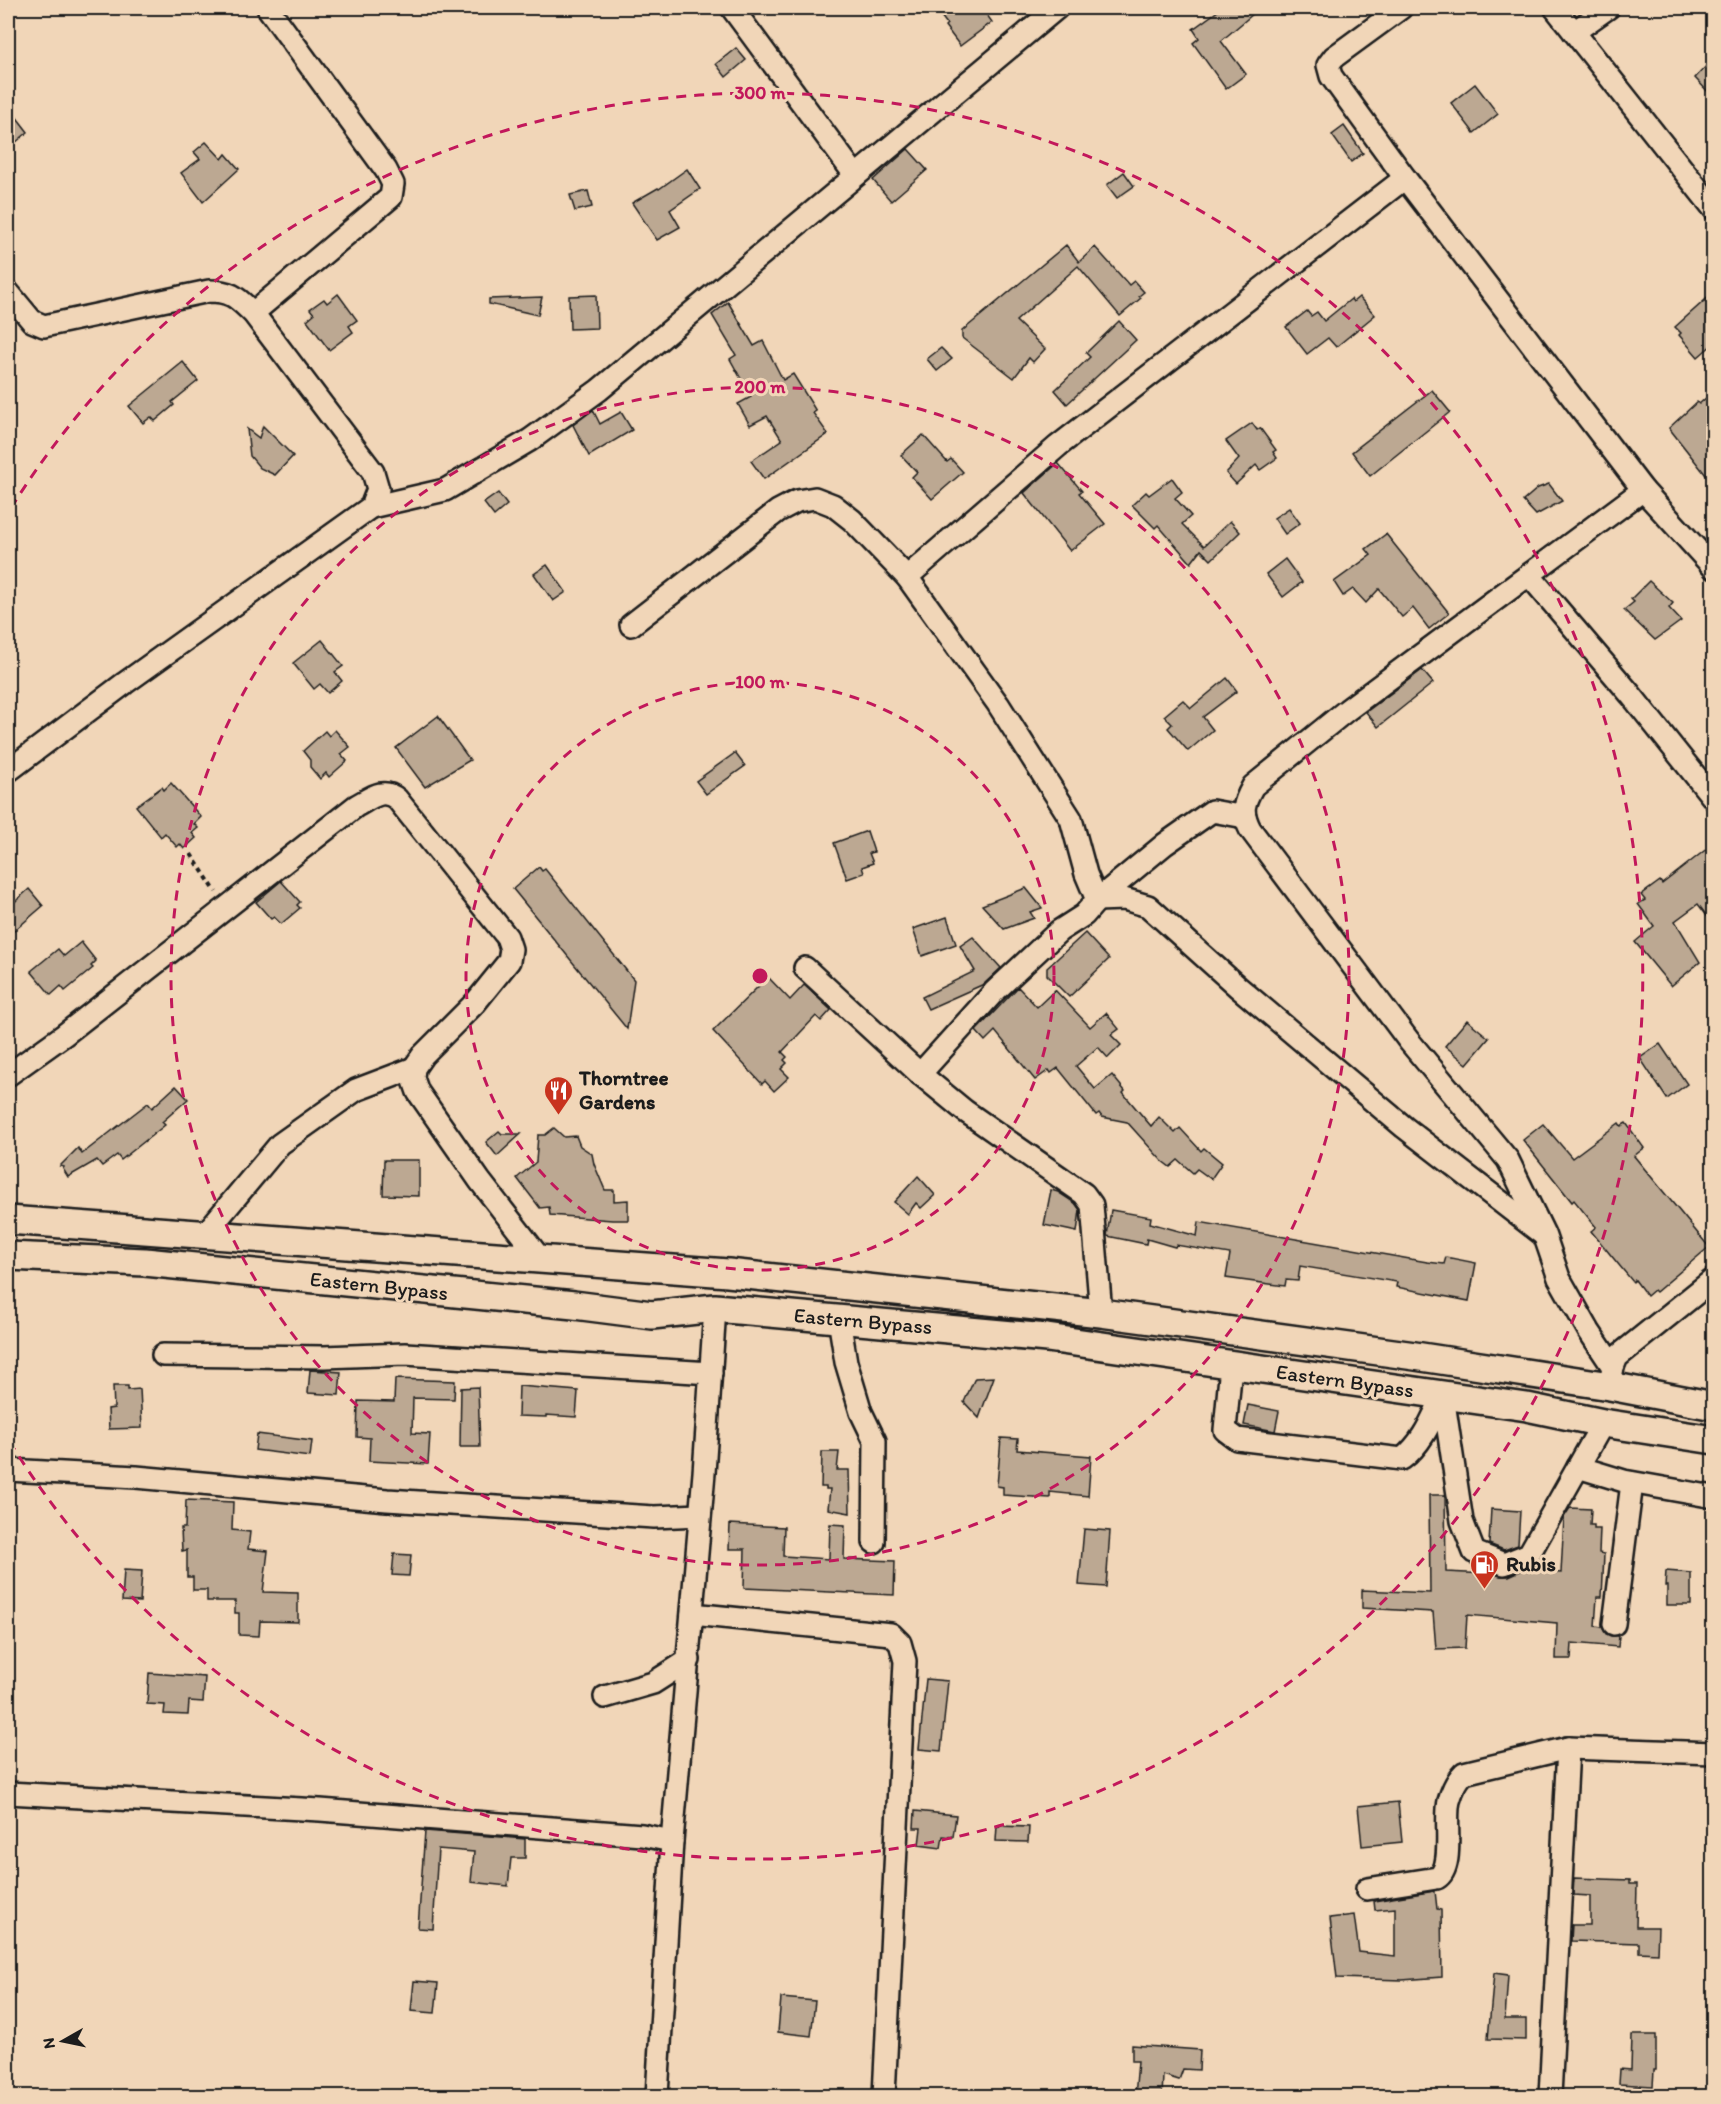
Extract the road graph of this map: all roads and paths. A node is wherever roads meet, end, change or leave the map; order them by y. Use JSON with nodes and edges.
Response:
{"nodes":[{"id":1,"x":268,"y":8,"type":"edge"},
{"id":2,"x":732,"y":8,"type":"edge"},
{"id":3,"x":1057,"y":8,"type":"edge"},
{"id":4,"x":1401,"y":8,"type":"edge"},
{"id":5,"x":1556,"y":8,"type":"edge"},
{"id":6,"x":1608,"y":8,"type":"edge"},
{"id":7,"x":1574,"y":32,"type":"junction"},
{"id":8,"x":855,"y":175,"type":"junction"},
{"id":9,"x":1405,"y":178,"type":"junction"},
{"id":10,"x":1713,"y":209,"type":"edge"},
{"id":11,"x":8,"y":292,"type":"edge"},
{"id":12,"x":253,"y":313,"type":"junction"},
{"id":13,"x":1643,"y":490,"type":"junction"},
{"id":14,"x":371,"y":507,"type":"junction"},
{"id":15,"x":1713,"y":568,"type":"edge"},
{"id":16,"x":1529,"y":575,"type":"junction"},
{"id":17,"x":907,"y":577,"type":"junction"},
{"id":18,"x":631,"y":625,"type":"dead end"},
{"id":19,"x":8,"y":771,"type":"edge"},
{"id":20,"x":1713,"y":799,"type":"edge"},
{"id":21,"x":1245,"y":817,"type":"junction"},
{"id":22,"x":191,"y":854,"type":"dead end"},
{"id":23,"x":1097,"y":900,"type":"junction"},
{"id":24,"x":226,"y":907,"type":"junction"},
{"id":25,"x":805,"y":968,"type":"dead end"},
{"id":26,"x":414,"y":1068,"type":"junction"},
{"id":27,"x":920,"y":1074,"type":"junction"},
{"id":28,"x":8,"y":1075,"type":"edge"},
{"id":29,"x":8,"y":1220,"type":"edge"},
{"id":30,"x":206,"y":1234,"type":"junction"},
{"id":31,"x":1544,"y":1234,"type":"junction"},
{"id":32,"x":8,"y":1256,"type":"edge"},
{"id":33,"x":542,"y":1261,"type":"junction"},
{"id":34,"x":1713,"y":1279,"type":"edge"},
{"id":35,"x":715,"y":1308,"type":"junction"},
{"id":36,"x":1101,"y":1313,"type":"junction"},
{"id":37,"x":839,"y":1319,"type":"junction"},
{"id":38,"x":163,"y":1354,"type":"dead end"},
{"id":39,"x":1231,"y":1365,"type":"junction"},
{"id":40,"x":711,"y":1373,"type":"junction"},
{"id":41,"x":1611,"y":1377,"type":"junction"},
{"id":42,"x":1443,"y":1396,"type":"junction"},
{"id":43,"x":1713,"y":1406,"type":"edge"},
{"id":44,"x":1603,"y":1423,"type":"junction"},
{"id":45,"x":1713,"y":1440,"type":"edge"},
{"id":46,"x":1578,"y":1467,"type":"junction"},
{"id":47,"x":8,"y":1470,"type":"edge"},
{"id":48,"x":1632,"y":1483,"type":"junction"},
{"id":49,"x":1713,"y":1497,"type":"edge"},
{"id":50,"x":700,"y":1515,"type":"junction"},
{"id":51,"x":874,"y":1542,"type":"dead end"},
{"id":52,"x":692,"y":1614,"type":"junction"},
{"id":53,"x":1614,"y":1624,"type":"dead end"},
{"id":54,"x":689,"y":1660,"type":"junction"},
{"id":55,"x":605,"y":1697,"type":"dead end"},
{"id":56,"x":1568,"y":1748,"type":"junction"},
{"id":57,"x":1713,"y":1753,"type":"edge"},
{"id":58,"x":8,"y":1793,"type":"edge"},
{"id":59,"x":672,"y":1841,"type":"junction"},
{"id":60,"x":1367,"y":1889,"type":"dead end"},
{"id":61,"x":657,"y":2097,"type":"edge"},
{"id":62,"x":885,"y":2097,"type":"edge"},
{"id":63,"x":1550,"y":2097,"type":"edge"}],
"edges":[{"from":1,"to":12,"type":"street"},
{"from":2,"to":8,"type":"street"},
{"from":3,"to":8,"type":"street"},
{"from":4,"to":9,"type":"street"},
{"from":5,"to":7,"type":"street"},
{"from":6,"to":7,"type":"street"},
{"from":7,"to":10,"type":"street"},
{"from":8,"to":14,"type":"street"},
{"from":9,"to":13,"type":"street"},
{"from":9,"to":17,"type":"street"},
{"from":11,"to":12,"type":"street"},
{"from":12,"to":14,"type":"street"},
{"from":13,"to":15,"type":"street"},
{"from":13,"to":16,"type":"street"},
{"from":14,"to":19,"type":"street"},
{"from":16,"to":20,"type":"street"},
{"from":16,"to":21,"type":"street"},
{"from":17,"to":18,"type":"street"},
{"from":17,"to":23,"type":"street"},
{"from":21,"to":23,"type":"street"},
{"from":21,"to":31,"type":"street"},
{"from":22,"to":24,"type":"path"},
{"from":23,"to":27,"type":"street"},
{"from":23,"to":31,"type":"street"},
{"from":24,"to":26,"type":"street"},
{"from":24,"to":28,"type":"street"},
{"from":25,"to":27,"type":"street"},
{"from":26,"to":30,"type":"street"},
{"from":26,"to":33,"type":"street"},
{"from":27,"to":36,"type":"street"},
{"from":29,"to":30,"type":"main road","name":"Eastern Bypass"},
{"from":30,"to":33,"type":"main road","name":"Eastern Bypass"},
{"from":31,"to":41,"type":"street"},
{"from":32,"to":35,"type":"main road","name":"Eastern Bypass"},
{"from":33,"to":36,"type":"main road","name":"Eastern Bypass"},
{"from":34,"to":41,"type":"street"},
{"from":35,"to":37,"type":"main road","name":"Eastern Bypass"},
{"from":35,"to":40,"type":"street"},
{"from":36,"to":41,"type":"main road","name":"Eastern Bypass"},
{"from":37,"to":39,"type":"main road","name":"Eastern Bypass"},
{"from":37,"to":51,"type":"street"},
{"from":38,"to":40,"type":"street"},
{"from":39,"to":42,"type":"main road","name":"Eastern Bypass"},
{"from":39,"to":42,"type":"street"},
{"from":40,"to":50,"type":"street"},
{"from":41,"to":43,"type":"main road","name":"Eastern Bypass"},
{"from":42,"to":44,"type":"main road","name":"Eastern Bypass"},
{"from":42,"to":46,"type":"street"},
{"from":44,"to":45,"type":"main road","name":"Eastern Bypass"},
{"from":44,"to":46,"type":"street"},
{"from":46,"to":48,"type":"street"},
{"from":47,"to":50,"type":"street"},
{"from":48,"to":49,"type":"street"},
{"from":48,"to":53,"type":"street"},
{"from":50,"to":52,"type":"street"},
{"from":52,"to":54,"type":"street"},
{"from":52,"to":62,"type":"street"},
{"from":54,"to":55,"type":"street"},
{"from":54,"to":59,"type":"street"},
{"from":56,"to":57,"type":"street"},
{"from":56,"to":60,"type":"street"},
{"from":56,"to":63,"type":"street"},
{"from":58,"to":59,"type":"street"},
{"from":59,"to":61,"type":"street"}]}
